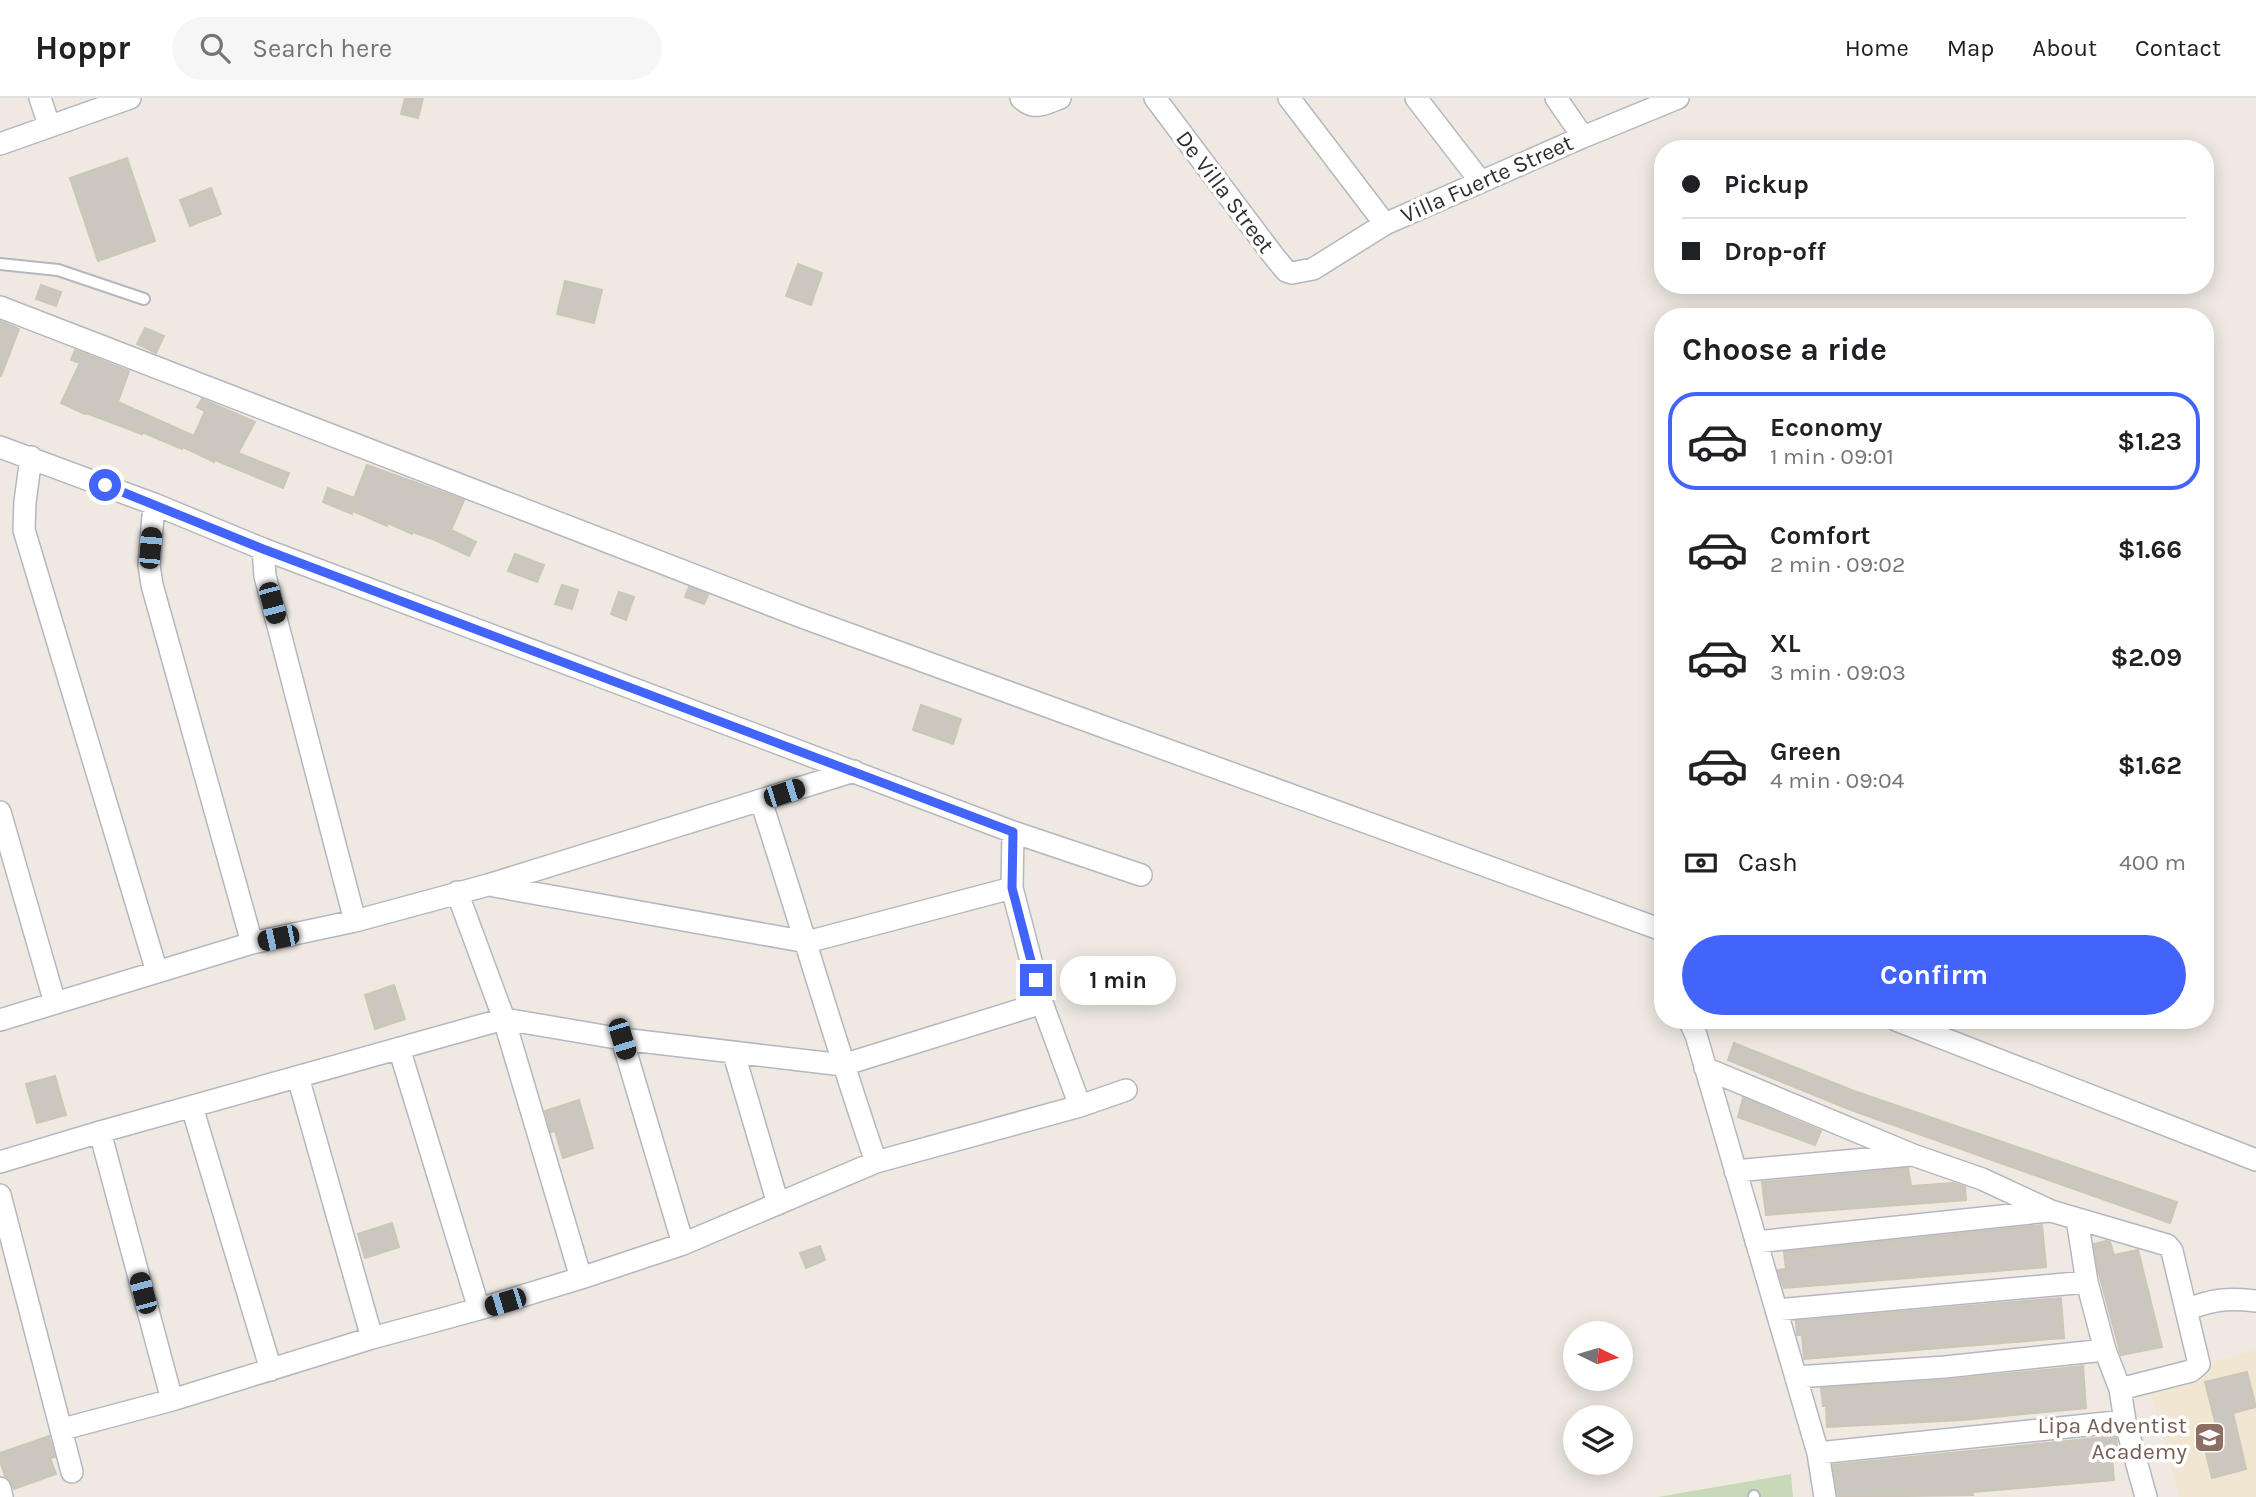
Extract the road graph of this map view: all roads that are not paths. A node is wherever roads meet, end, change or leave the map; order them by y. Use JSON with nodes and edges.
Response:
{"nodes":[{"id":1,"x":40,"y":98,"type":"edge"},
{"id":2,"x":130,"y":98,"type":"edge"},
{"id":3,"x":1021,"y":98,"type":"edge"},
{"id":4,"x":1060,"y":98,"type":"edge"},
{"id":5,"x":1155,"y":98,"type":"edge"},
{"id":6,"x":1289,"y":98,"type":"edge"},
{"id":7,"x":1416,"y":98,"type":"edge"},
{"id":8,"x":1556,"y":98,"type":"edge"},
{"id":9,"x":1678,"y":98,"type":"edge"},
{"id":10,"x":49,"y":125,"type":"junction"},
{"id":11,"x":1583,"y":137,"type":"junction"},
{"id":12,"x":0,"y":144,"type":"edge"},
{"id":13,"x":1481,"y":182,"type":"junction"},
{"id":14,"x":1385,"y":224,"type":"junction"},
{"id":15,"x":0,"y":264,"type":"edge"},
{"id":16,"x":1302,"y":272,"type":"joint"},
{"id":17,"x":144,"y":299,"type":"dead end"},
{"id":18,"x":0,"y":307,"type":"edge"},
{"id":19,"x":0,"y":447,"type":"edge"},
{"id":20,"x":32,"y":457,"type":"junction"},
{"id":21,"x":154,"y":504,"type":"junction"},
{"id":22,"x":263,"y":549,"type":"junction"},
{"id":23,"x":854,"y":771,"type":"junction"},
{"id":24,"x":761,"y":801,"type":"junction"},
{"id":25,"x":0,"y":812,"type":"edge"},
{"id":26,"x":1013,"y":832,"type":"junction"},
{"id":27,"x":1141,"y":875,"type":"dead end"},
{"id":28,"x":488,"y":885,"type":"junction"},
{"id":29,"x":1012,"y":888,"type":"junction"},
{"id":30,"x":457,"y":892,"type":"junction"},
{"id":31,"x":355,"y":921,"type":"junction"},
{"id":32,"x":1654,"y":931,"type":"edge"},
{"id":33,"x":807,"y":942,"type":"junction"},
{"id":34,"x":252,"y":943,"type":"junction"},
{"id":35,"x":157,"y":972,"type":"junction"},
{"id":36,"x":55,"y":1003,"type":"junction"},
{"id":37,"x":1042,"y":1003,"type":"junction"},
{"id":38,"x":504,"y":1019,"type":"junction"},
{"id":39,"x":0,"y":1020,"type":"edge"},
{"id":40,"x":1692,"y":1029,"type":"edge"},
{"id":41,"x":1919,"y":1029,"type":"edge"},
{"id":42,"x":622,"y":1039,"type":"junction"},
{"id":43,"x":399,"y":1048,"type":"junction"},
{"id":44,"x":734,"y":1054,"type":"junction"},
{"id":45,"x":843,"y":1065,"type":"junction"},
{"id":46,"x":1705,"y":1068,"type":"junction"},
{"id":47,"x":298,"y":1077,"type":"junction"},
{"id":48,"x":1126,"y":1090,"type":"dead end"},
{"id":49,"x":1080,"y":1106,"type":"junction"},
{"id":50,"x":192,"y":1107,"type":"junction"},
{"id":51,"x":100,"y":1132,"type":"junction"},
{"id":52,"x":1913,"y":1155,"type":"junction"},
{"id":53,"x":2256,"y":1160,"type":"edge"},
{"id":54,"x":0,"y":1162,"type":"edge"},
{"id":55,"x":876,"y":1162,"type":"junction"},
{"id":56,"x":1735,"y":1171,"type":"junction"},
{"id":57,"x":0,"y":1195,"type":"edge"},
{"id":58,"x":778,"y":1204,"type":"junction"},
{"id":59,"x":2051,"y":1211,"type":"junction"},
{"id":60,"x":2077,"y":1219,"type":"junction"},
{"id":61,"x":1756,"y":1242,"type":"junction"},
{"id":62,"x":683,"y":1244,"type":"junction"},
{"id":63,"x":581,"y":1278,"type":"junction"},
{"id":64,"x":2087,"y":1282,"type":"junction"},
{"id":65,"x":2256,"y":1301,"type":"edge"},
{"id":66,"x":479,"y":1309,"type":"junction"},
{"id":67,"x":1776,"y":1310,"type":"junction"},
{"id":68,"x":2186,"y":1310,"type":"junction"},
{"id":69,"x":372,"y":1338,"type":"junction"},
{"id":70,"x":2105,"y":1350,"type":"junction"},
{"id":71,"x":271,"y":1370,"type":"junction"},
{"id":72,"x":1796,"y":1377,"type":"junction"},
{"id":73,"x":2120,"y":1389,"type":"junction"},
{"id":74,"x":172,"y":1400,"type":"junction"},
{"id":75,"x":2125,"y":1421,"type":"junction"},
{"id":76,"x":62,"y":1429,"type":"junction"},
{"id":77,"x":1818,"y":1453,"type":"junction"},
{"id":78,"x":72,"y":1472,"type":"dead end"},
{"id":79,"x":0,"y":1488,"type":"edge"},
{"id":80,"x":2,"y":1497,"type":"edge"},
{"id":81,"x":1825,"y":1497,"type":"edge"},
{"id":82,"x":2138,"y":1497,"type":"edge"},
{"id":83,"x":2146,"y":1497,"type":"edge"}],
"edges":[{"from":1,"to":10,"type":"street"},
{"from":2,"to":10,"type":"street"},
{"from":3,"to":4,"type":"street"},
{"from":5,"to":16,"type":"street","name":"De Villa Street"},
{"from":6,"to":14,"type":"street"},
{"from":7,"to":13,"type":"street"},
{"from":8,"to":11,"type":"street"},
{"from":9,"to":11,"type":"street","name":"Villa Fuerte Street"},
{"from":10,"to":12,"type":"street"},
{"from":11,"to":13,"type":"street","name":"Villa Fuerte Street"},
{"from":13,"to":14,"type":"street","name":"Villa Fuerte Street"},
{"from":14,"to":16,"type":"street","name":"Villa Fuerte Street"},
{"from":15,"to":17,"type":"lane"},
{"from":18,"to":32,"type":"street"},
{"from":19,"to":20,"type":"street"},
{"from":20,"to":21,"type":"street"},
{"from":20,"to":35,"type":"street"},
{"from":21,"to":22,"type":"street"},
{"from":21,"to":34,"type":"street"},
{"from":22,"to":23,"type":"street"},
{"from":22,"to":31,"type":"street"},
{"from":23,"to":24,"type":"street"},
{"from":23,"to":26,"type":"street"},
{"from":24,"to":28,"type":"street"},
{"from":24,"to":33,"type":"street"},
{"from":25,"to":36,"type":"street"},
{"from":26,"to":27,"type":"street"},
{"from":26,"to":29,"type":"street"},
{"from":28,"to":30,"type":"street"},
{"from":28,"to":33,"type":"street"},
{"from":29,"to":33,"type":"street"},
{"from":29,"to":37,"type":"street"},
{"from":30,"to":31,"type":"street"},
{"from":30,"to":38,"type":"street"},
{"from":31,"to":34,"type":"street"},
{"from":33,"to":45,"type":"street"},
{"from":34,"to":35,"type":"street"},
{"from":35,"to":36,"type":"street"},
{"from":36,"to":39,"type":"street"},
{"from":37,"to":45,"type":"street"},
{"from":37,"to":49,"type":"street"},
{"from":38,"to":42,"type":"street"},
{"from":38,"to":43,"type":"street"},
{"from":38,"to":63,"type":"street"},
{"from":40,"to":46,"type":"street"},
{"from":41,"to":53,"type":"street"},
{"from":42,"to":44,"type":"street"},
{"from":42,"to":62,"type":"street"},
{"from":43,"to":47,"type":"street"},
{"from":43,"to":66,"type":"street"},
{"from":44,"to":45,"type":"street"},
{"from":44,"to":58,"type":"street"},
{"from":45,"to":55,"type":"street"},
{"from":46,"to":52,"type":"street"},
{"from":46,"to":56,"type":"street"},
{"from":47,"to":50,"type":"street"},
{"from":47,"to":69,"type":"street"},
{"from":48,"to":49,"type":"street"},
{"from":49,"to":55,"type":"street"},
{"from":50,"to":51,"type":"street"},
{"from":50,"to":71,"type":"street"},
{"from":51,"to":54,"type":"street"},
{"from":51,"to":74,"type":"street"},
{"from":52,"to":56,"type":"street"},
{"from":52,"to":59,"type":"street"},
{"from":55,"to":58,"type":"street"},
{"from":56,"to":61,"type":"street"},
{"from":57,"to":76,"type":"street"},
{"from":58,"to":62,"type":"street"},
{"from":59,"to":60,"type":"street"},
{"from":59,"to":61,"type":"street"},
{"from":60,"to":64,"type":"street"},
{"from":60,"to":68,"type":"street"},
{"from":61,"to":67,"type":"street"},
{"from":62,"to":63,"type":"street"},
{"from":63,"to":66,"type":"street"},
{"from":64,"to":67,"type":"street"},
{"from":64,"to":70,"type":"street"},
{"from":65,"to":68,"type":"street"},
{"from":66,"to":69,"type":"street"},
{"from":67,"to":72,"type":"street"},
{"from":68,"to":73,"type":"street"},
{"from":69,"to":71,"type":"street"},
{"from":70,"to":72,"type":"street"},
{"from":70,"to":73,"type":"street"},
{"from":71,"to":74,"type":"street"},
{"from":72,"to":77,"type":"street"},
{"from":73,"to":75,"type":"street"},
{"from":74,"to":76,"type":"street"},
{"from":75,"to":77,"type":"street"},
{"from":75,"to":83,"type":"street"},
{"from":76,"to":78,"type":"street"},
{"from":77,"to":81,"type":"street"},
{"from":79,"to":80,"type":"street"},
{"from":82,"to":83,"type":"street"}]}
